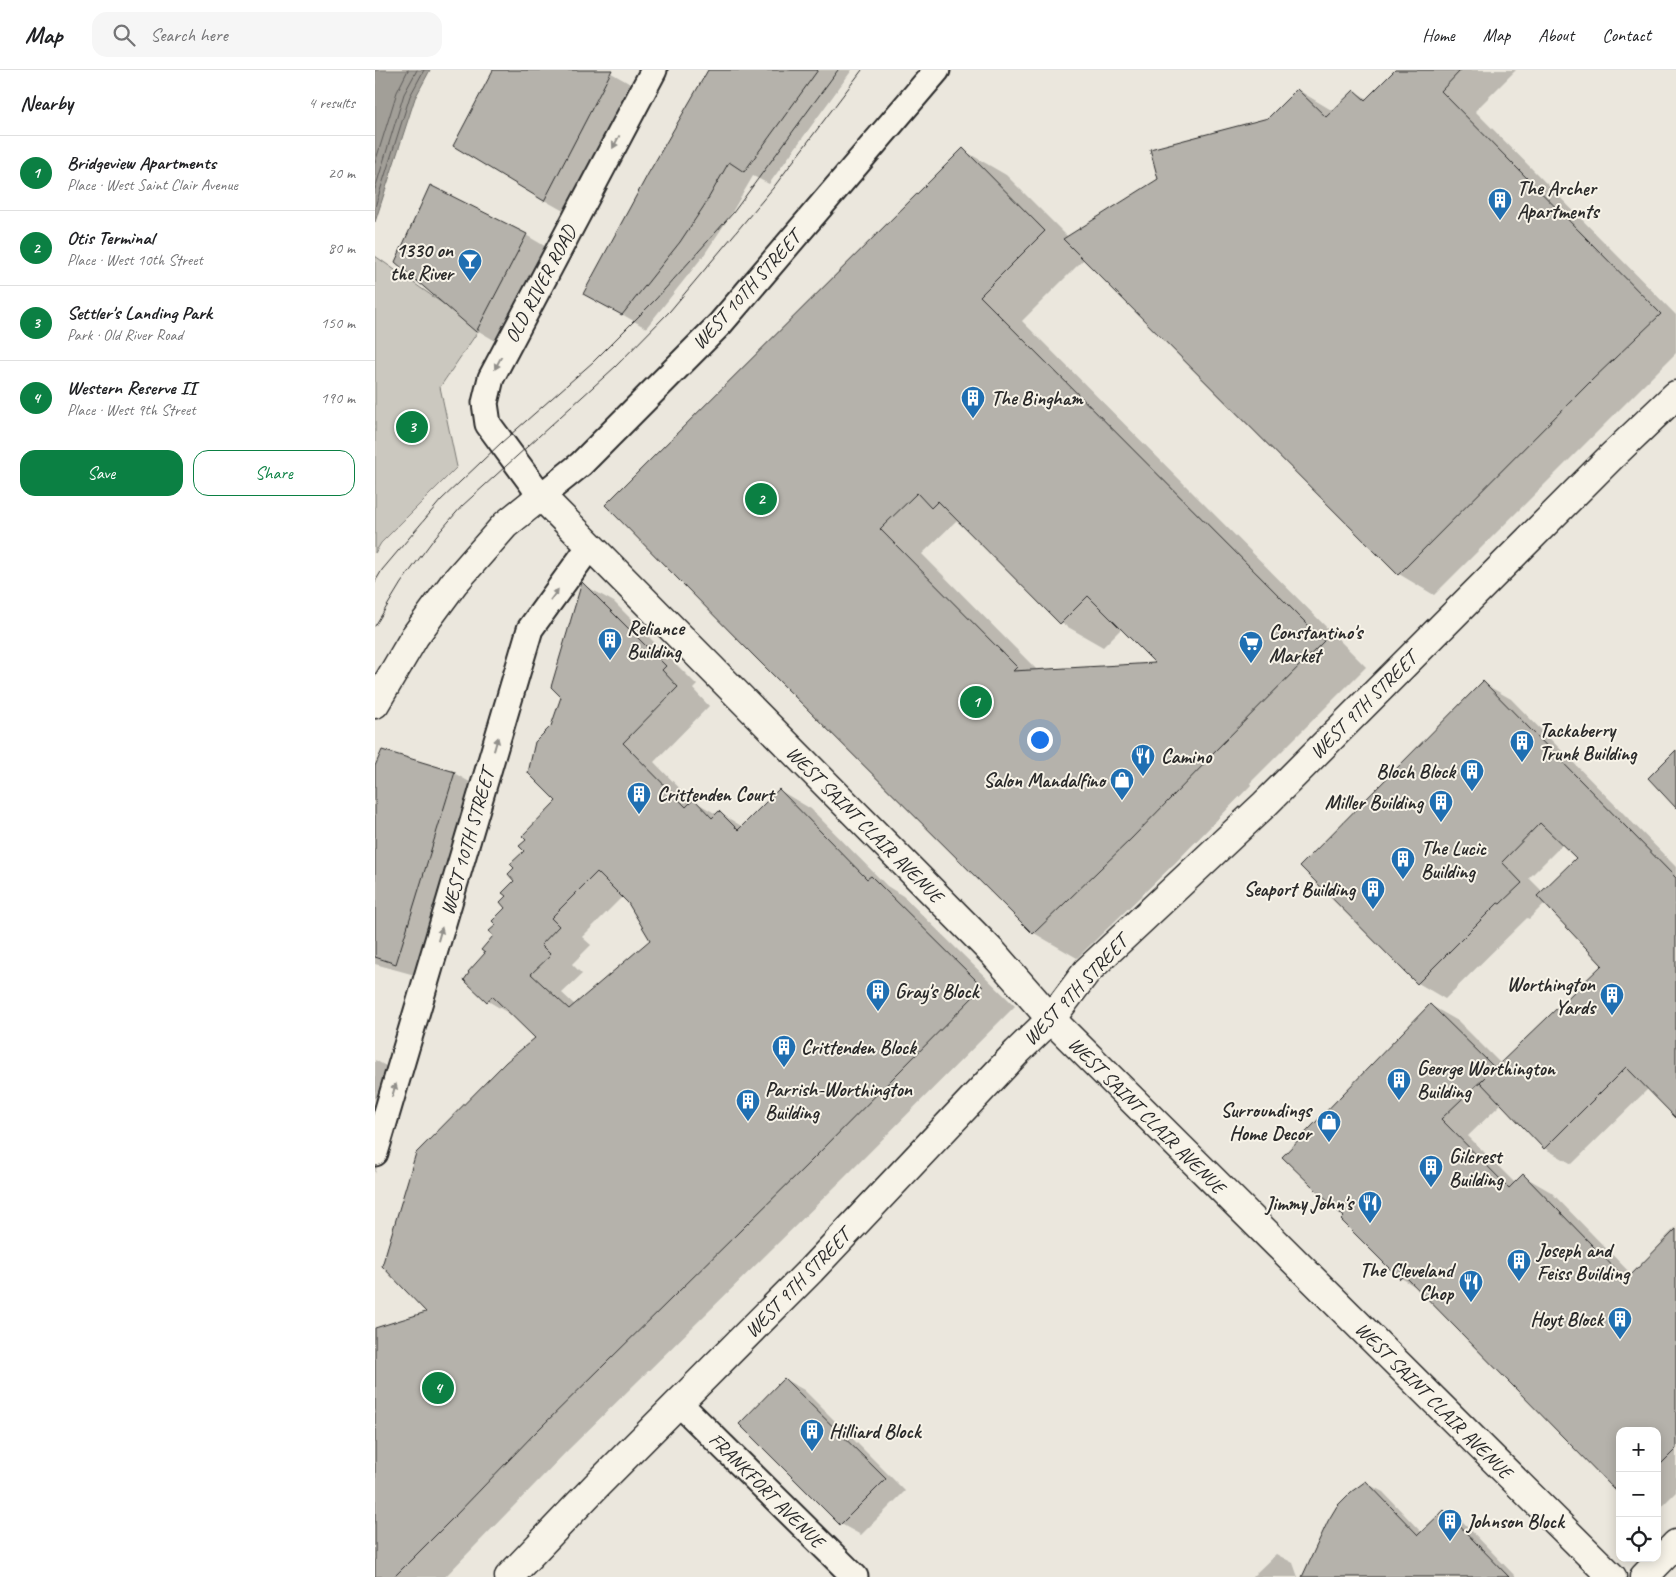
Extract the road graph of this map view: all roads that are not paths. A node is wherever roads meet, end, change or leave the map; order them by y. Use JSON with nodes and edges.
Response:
{"nodes":[{"id":1,"x":654,"y":70,"type":"edge"},
{"id":2,"x":937,"y":70,"type":"edge"},
{"id":3,"x":1676,"y":395,"type":"edge"},
{"id":4,"x":541,"y":496,"type":"junction"},
{"id":5,"x":590,"y":546,"type":"junction"},
{"id":6,"x":375,"y":704,"type":"edge"},
{"id":7,"x":1051,"y":1019,"type":"junction"},
{"id":8,"x":375,"y":1153,"type":"edge"},
{"id":9,"x":679,"y":1403,"type":"junction"},
{"id":10,"x":1676,"y":1544,"type":"edge"},
{"id":11,"x":509,"y":1577,"type":"edge"},
{"id":12,"x":855,"y":1577,"type":"edge"},
{"id":13,"x":1612,"y":1577,"type":"edge"},
{"id":14,"x":1644,"y":1577,"type":"edge"}],
"edges":[{"from":1,"to":4,"type":"street","name":"OLD RIVER ROAD","one_way":true},
{"from":2,"to":4,"type":"street","name":"WEST 10TH STREET"},
{"from":3,"to":7,"type":"street","name":"WEST 9TH STREET"},
{"from":4,"to":5,"type":"street","name":"WEST SAINT CLAIR AVENUE"},
{"from":4,"to":6,"type":"street"},
{"from":5,"to":7,"type":"street","name":"WEST SAINT CLAIR AVENUE"},
{"from":8,"to":5,"type":"street","name":"WEST 10TH STREET","one_way":true},
{"from":7,"to":9,"type":"street","name":"WEST 9TH STREET"},
{"from":7,"to":13,"type":"street","name":"WEST SAINT CLAIR AVENUE"},
{"from":9,"to":11,"type":"street","name":"WEST 9TH STREET"},
{"from":9,"to":12,"type":"street","name":"FRANKFORT AVENUE"},
{"from":10,"to":14,"type":"street"}]}
